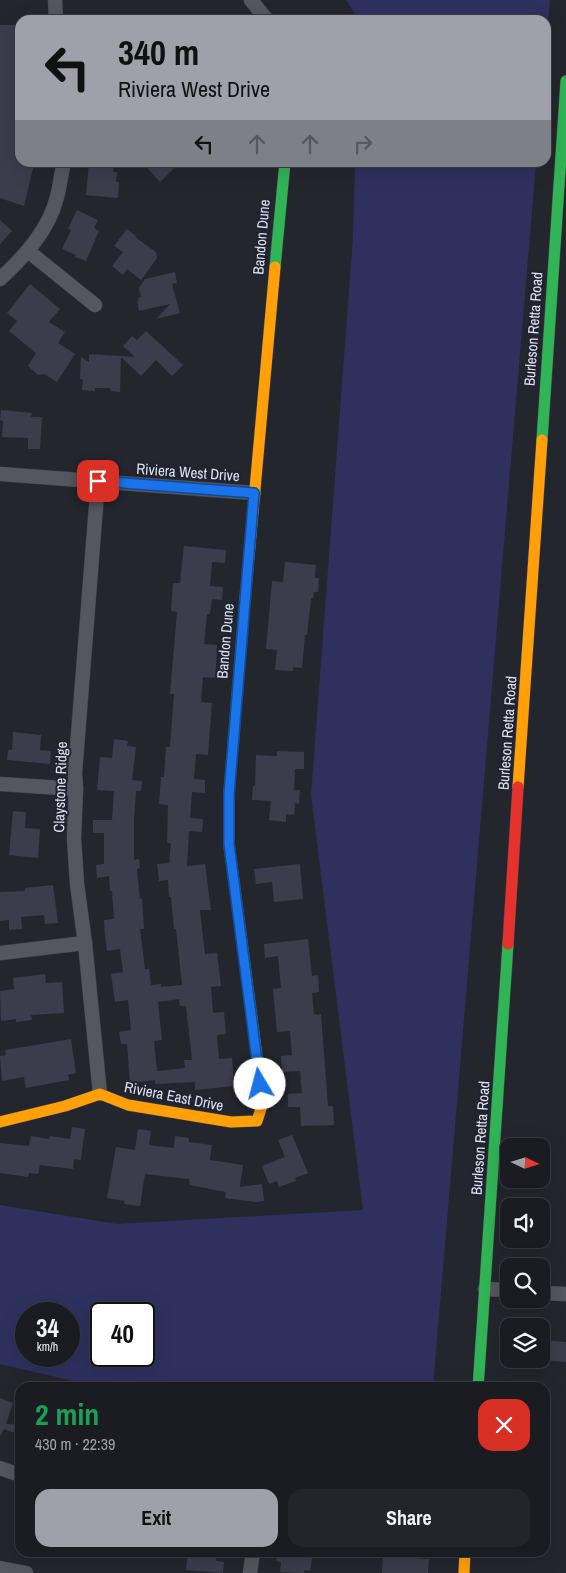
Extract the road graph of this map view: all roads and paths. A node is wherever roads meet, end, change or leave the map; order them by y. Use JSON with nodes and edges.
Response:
{"nodes":[{"id":1,"x":55,"y":0,"type":"edge"},
{"id":2,"x":251,"y":0,"type":"edge"},
{"id":3,"x":56,"y":15,"type":"edge"},
{"id":4,"x":263,"y":15,"type":"edge"},
{"id":5,"x":566,"y":81,"type":"edge"},
{"id":6,"x":63,"y":167,"type":"edge"},
{"id":7,"x":285,"y":167,"type":"edge"},
{"id":8,"x":28,"y":251,"type":"junction"},
{"id":9,"x":0,"y":279,"type":"edge"},
{"id":10,"x":94,"y":305,"type":"dead end"},
{"id":11,"x":0,"y":474,"type":"edge"},
{"id":12,"x":98,"y":481,"type":"junction"},
{"id":13,"x":254,"y":493,"type":"junction"},
{"id":14,"x":0,"y":784,"type":"edge"},
{"id":15,"x":76,"y":789,"type":"junction"},
{"id":16,"x":85,"y":943,"type":"junction"},
{"id":17,"x":0,"y":953,"type":"edge"},
{"id":18,"x":100,"y":1094,"type":"junction"},
{"id":19,"x":257,"y":1121,"type":"joint"},
{"id":20,"x":0,"y":1122,"type":"edge"},
{"id":21,"x":485,"y":1288,"type":"junction"},
{"id":22,"x":500,"y":1289,"type":"edge"},
{"id":23,"x":550,"y":1293,"type":"edge"},
{"id":24,"x":566,"y":1294,"type":"edge"},
{"id":25,"x":478,"y":1382,"type":"edge"},
{"id":26,"x":0,"y":1468,"type":"edge"},
{"id":27,"x":15,"y":1473,"type":"edge"},
{"id":28,"x":252,"y":1557,"type":"edge"},
{"id":29,"x":465,"y":1557,"type":"edge"},
{"id":30,"x":0,"y":1568,"type":"edge"},
{"id":31,"x":26,"y":1573,"type":"edge"},
{"id":32,"x":250,"y":1573,"type":"edge"},
{"id":33,"x":464,"y":1573,"type":"edge"}],
"edges":[{"from":1,"to":3,"type":"street"},
{"from":2,"to":4,"type":"street"},
{"from":5,"to":21,"type":"street","name":"Burleson Retta Road"},
{"from":6,"to":8,"type":"street"},
{"from":7,"to":13,"type":"street","name":"Bandon Dune"},
{"from":8,"to":9,"type":"street"},
{"from":8,"to":10,"type":"street"},
{"from":11,"to":12,"type":"street","name":"Riviera West Drive"},
{"from":12,"to":13,"type":"street","name":"Riviera West Drive"},
{"from":12,"to":15,"type":"street","name":"Claystone Ridge"},
{"from":13,"to":19,"type":"street","name":"Bandon Dune"},
{"from":14,"to":15,"type":"street"},
{"from":15,"to":16,"type":"street","name":"Claystone Ridge"},
{"from":16,"to":17,"type":"street"},
{"from":16,"to":18,"type":"street","name":"Claystone Ridge"},
{"from":18,"to":19,"type":"street","name":"Riviera East Drive"},
{"from":18,"to":20,"type":"street"},
{"from":21,"to":22,"type":"street"},
{"from":21,"to":25,"type":"street","name":"Burleson Retta Road"},
{"from":23,"to":24,"type":"street"},
{"from":26,"to":27,"type":"street"},
{"from":28,"to":32,"type":"street"},
{"from":29,"to":33,"type":"street"},
{"from":30,"to":31,"type":"street"}]}
